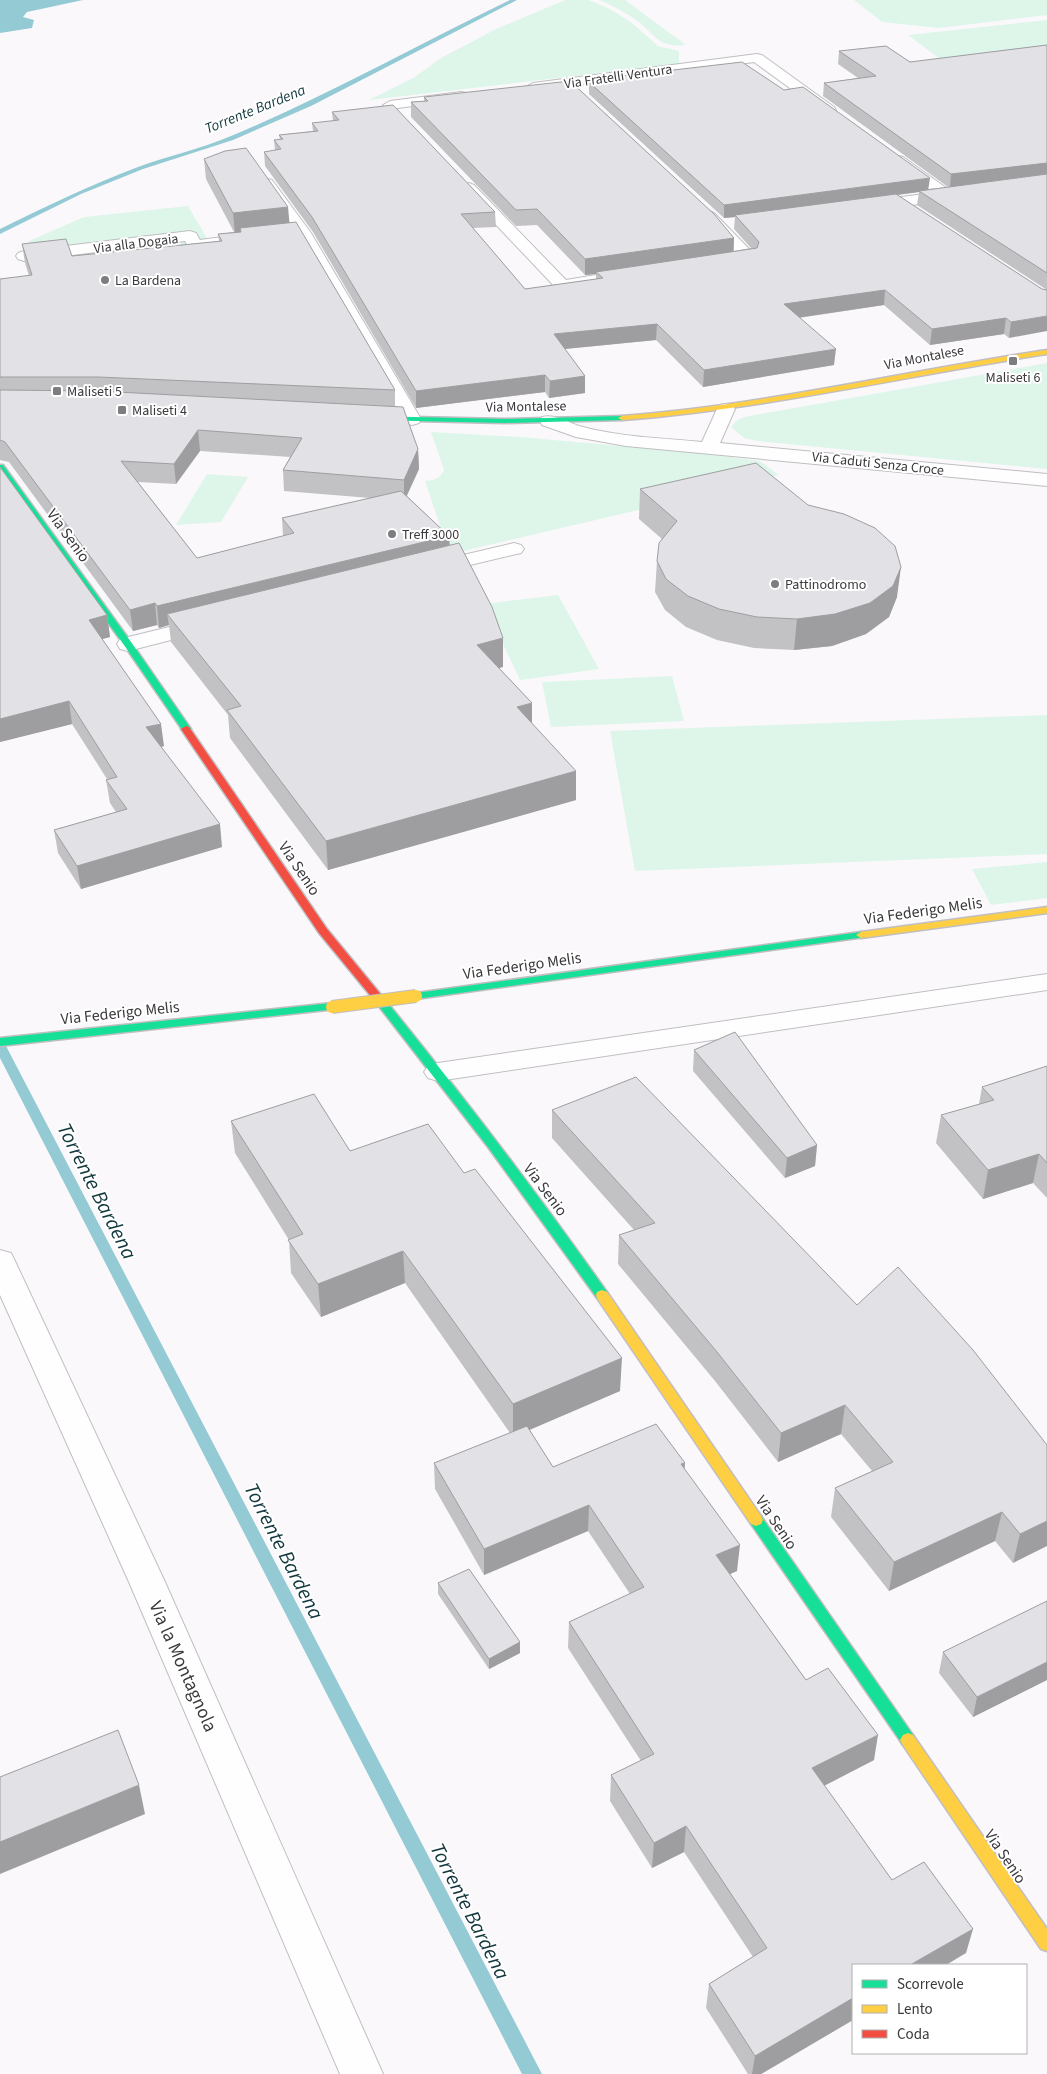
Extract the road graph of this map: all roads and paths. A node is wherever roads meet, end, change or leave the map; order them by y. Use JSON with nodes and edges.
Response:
{"nodes":[{"id":1,"x":567,"y":83,"type":"junction"},
{"id":2,"x":518,"y":89,"type":"edge"},
{"id":3,"x":479,"y":94,"type":"edge"},
{"id":4,"x":582,"y":97,"type":"edge"},
{"id":5,"x":404,"y":119,"type":"edge"},
{"id":6,"x":844,"y":121,"type":"edge"},
{"id":7,"x":883,"y":149,"type":"edge"},
{"id":8,"x":259,"y":172,"type":"edge"},
{"id":9,"x":459,"y":177,"type":"edge"},
{"id":10,"x":974,"y":192,"type":"edge"},
{"id":11,"x":946,"y":195,"type":"junction"},
{"id":12,"x":898,"y":202,"type":"junction"},
{"id":13,"x":697,"y":205,"type":"edge"},
{"id":14,"x":850,"y":208,"type":"edge"},
{"id":15,"x":914,"y":213,"type":"edge"},
{"id":16,"x":738,"y":222,"type":"edge"},
{"id":17,"x":719,"y":225,"type":"junction"},
{"id":18,"x":303,"y":233,"type":"junction"},
{"id":19,"x":283,"y":235,"type":"edge"},
{"id":20,"x":244,"y":240,"type":"edge"},
{"id":21,"x":24,"y":256,"type":"edge"},
{"id":22,"x":710,"y":264,"type":"edge"},
{"id":23,"x":611,"y":278,"type":"edge"},
{"id":24,"x":1047,"y":352,"type":"edge"},
{"id":25,"x":726,"y":409,"type":"junction"},
{"id":26,"x":356,"y":418,"type":"edge"},
{"id":27,"x":412,"y":420,"type":"junction"},
{"id":28,"x":549,"y":421,"type":"junction"},
{"id":29,"x":709,"y":447,"type":"junction"},
{"id":30,"x":0,"y":467,"type":"edge"},
{"id":31,"x":1047,"y":480,"type":"edge"},
{"id":32,"x":514,"y":549,"type":"dead end"},
{"id":33,"x":412,"y":573,"type":"edge"},
{"id":34,"x":223,"y":620,"type":"edge"},
{"id":35,"x":128,"y":644,"type":"junction"},
{"id":36,"x":1047,"y":910,"type":"edge"},
{"id":37,"x":1047,"y":982,"type":"edge"},
{"id":38,"x":0,"y":1042,"type":"edge"},
{"id":39,"x":438,"y":1072,"type":"junction"},
{"id":40,"x":0,"y":1261,"type":"edge"},
{"id":41,"x":1047,"y":1943,"type":"edge"},
{"id":42,"x":362,"y":2074,"type":"edge"}],
"edges":[{"from":1,"to":2,"type":"street","name":"Via Fratelli Ventura"},
{"from":1,"to":4,"type":"street"},
{"from":1,"to":6,"type":"street","name":"Via Fratelli Ventura"},
{"from":3,"to":5,"type":"street"},
{"from":7,"to":11,"type":"street"},
{"from":8,"to":18,"type":"street"},
{"from":9,"to":23,"type":"street"},
{"from":10,"to":11,"type":"street"},
{"from":11,"to":12,"type":"street"},
{"from":12,"to":14,"type":"street"},
{"from":12,"to":15,"type":"street"},
{"from":13,"to":17,"type":"street"},
{"from":16,"to":17,"type":"street"},
{"from":17,"to":22,"type":"street"},
{"from":18,"to":19,"type":"street"},
{"from":18,"to":27,"type":"street"},
{"from":20,"to":21,"type":"street","name":"Via alla Dogaia"},
{"from":24,"to":25,"type":"street","name":"Via Montalese"},
{"from":25,"to":28,"type":"street","name":"Via Montalese"},
{"from":25,"to":29,"type":"street"},
{"from":26,"to":27,"type":"street","name":"Via Montalese"},
{"from":27,"to":28,"type":"street","name":"Via Montalese"},
{"from":28,"to":29,"type":"street","name":"Via Caduti Senza Croce"},
{"from":29,"to":31,"type":"street","name":"Via Caduti Senza Croce"},
{"from":30,"to":35,"type":"street","name":"Via Senio"},
{"from":32,"to":33,"type":"street"},
{"from":34,"to":35,"type":"street"},
{"from":35,"to":39,"type":"street","name":"Via Senio"},
{"from":36,"to":38,"type":"street","name":"Via Federigo Melis","bridge":true},
{"from":37,"to":39,"type":"street"},
{"from":39,"to":41,"type":"street","name":"Via Senio"},
{"from":40,"to":42,"type":"street","name":"Via la Montagnola"}]}
